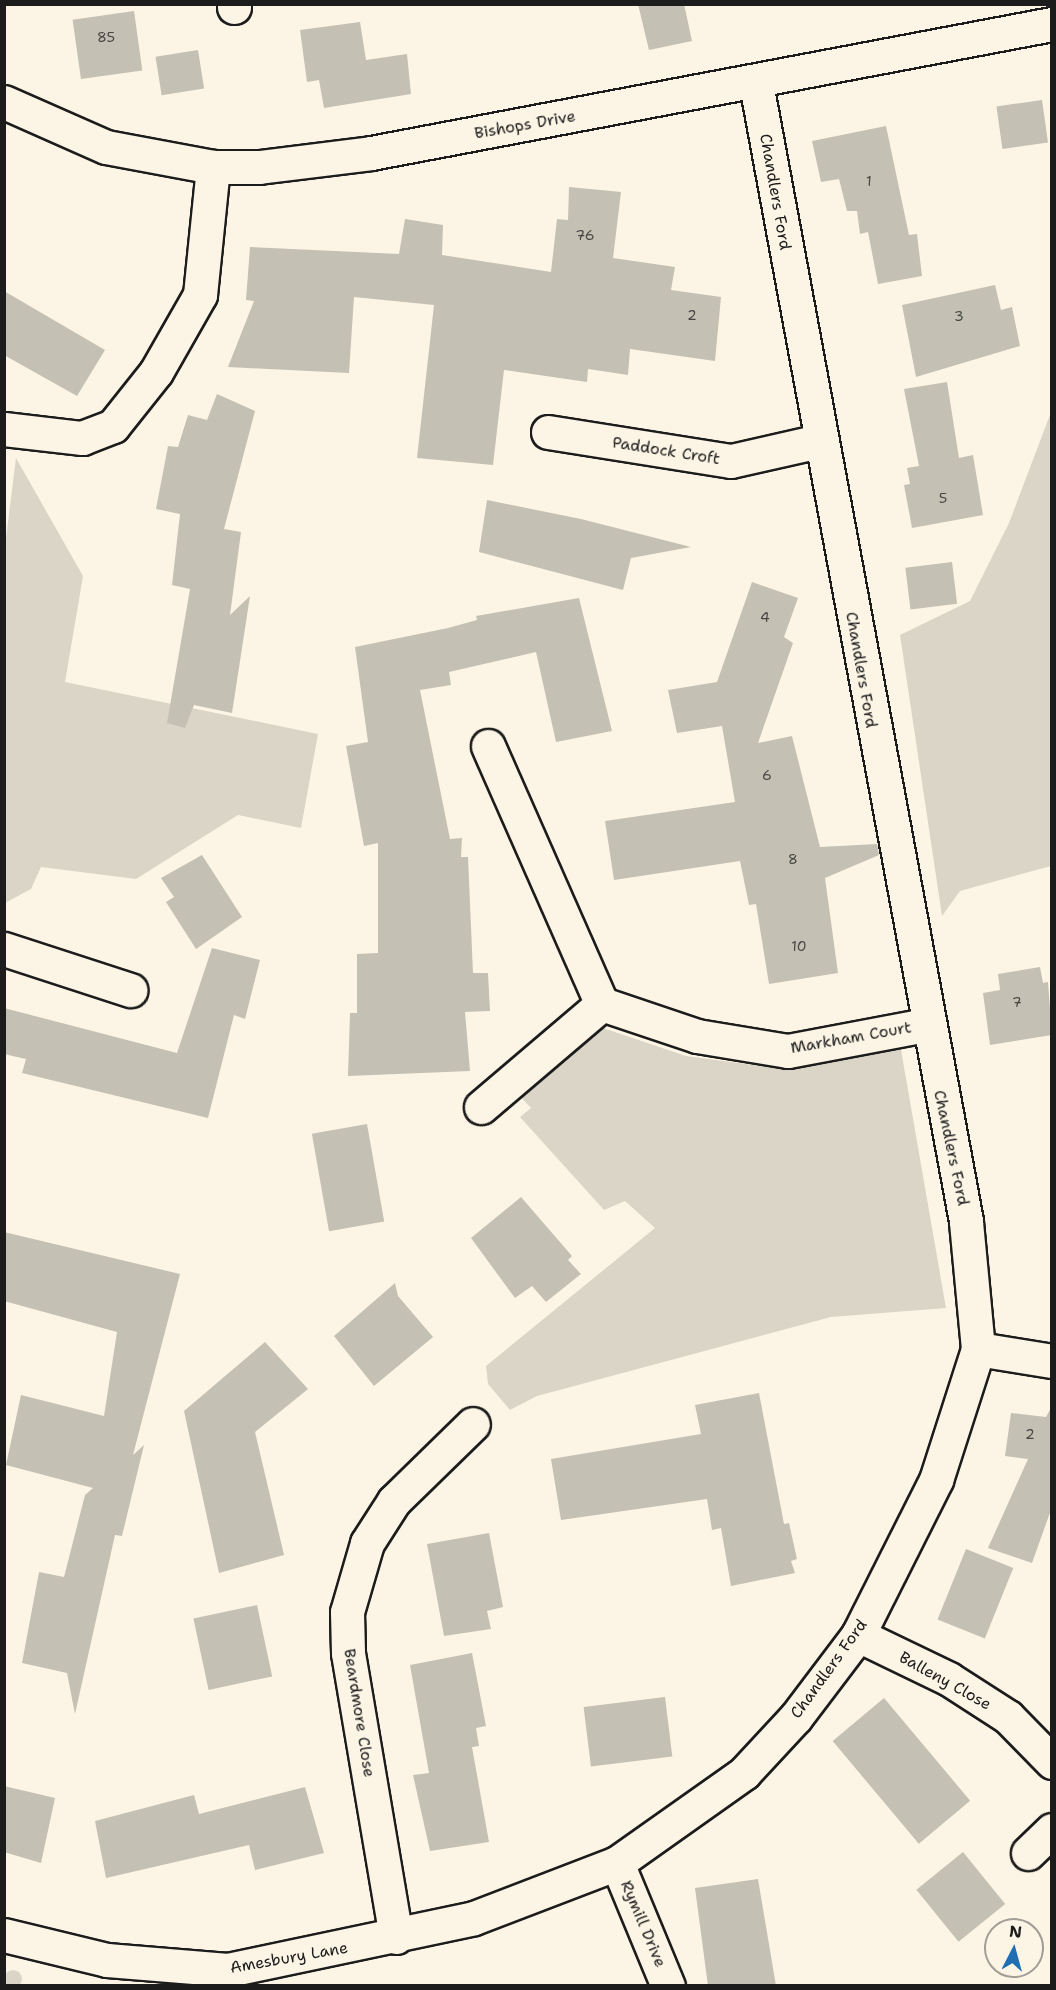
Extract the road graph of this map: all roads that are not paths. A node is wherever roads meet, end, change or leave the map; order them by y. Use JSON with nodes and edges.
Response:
{"nodes":[{"id":1,"x":1052,"y":24,"type":"edge"},
{"id":2,"x":756,"y":83,"type":"junction"},
{"id":3,"x":4,"y":102,"type":"edge"},
{"id":4,"x":213,"y":167,"type":"junction"},
{"id":5,"x":4,"y":429,"type":"edge"},
{"id":6,"x":548,"y":432,"type":"dead end"},
{"id":7,"x":819,"y":441,"type":"junction"},
{"id":8,"x":488,"y":746,"type":"dead end"},
{"id":9,"x":4,"y":949,"type":"edge"},
{"id":10,"x":130,"y":990,"type":"dead end"},
{"id":11,"x":602,"y":1004,"type":"junction"},
{"id":12,"x":926,"y":1025,"type":"junction"},
{"id":13,"x":481,"y":1107,"type":"dead end"},
{"id":14,"x":978,"y":1350,"type":"junction"},
{"id":15,"x":1052,"y":1361,"type":"edge"},
{"id":16,"x":473,"y":1424,"type":"dead end"},
{"id":17,"x":858,"y":1635,"type":"junction"},
{"id":18,"x":1052,"y":1762,"type":"edge"},
{"id":19,"x":1052,"y":1830,"type":"edge"},
{"id":20,"x":1028,"y":1853,"type":"dead end"},
{"id":21,"x":617,"y":1863,"type":"junction"},
{"id":22,"x":4,"y":1935,"type":"edge"},
{"id":23,"x":396,"y":1936,"type":"junction"},
{"id":24,"x":668,"y":1986,"type":"edge"}],
"edges":[{"from":1,"to":2,"type":"street","name":"Bishops Drive"},
{"from":2,"to":4,"type":"street","name":"Bishops Drive"},
{"from":2,"to":7,"type":"street","name":"Chandlers Ford"},
{"from":3,"to":4,"type":"street","name":"Bishops Drive"},
{"from":4,"to":5,"type":"street"},
{"from":6,"to":7,"type":"street","name":"Paddock Croft"},
{"from":7,"to":12,"type":"street","name":"Chandlers Ford"},
{"from":8,"to":11,"type":"street"},
{"from":9,"to":10,"type":"street"},
{"from":11,"to":12,"type":"street","name":"Markham Court"},
{"from":11,"to":13,"type":"street"},
{"from":12,"to":14,"type":"street","name":"Chandlers Ford"},
{"from":14,"to":15,"type":"street"},
{"from":14,"to":17,"type":"street","name":"Chandlers Ford"},
{"from":16,"to":23,"type":"street","name":"Beardmore Close"},
{"from":17,"to":18,"type":"street","name":"Balleny Close"},
{"from":17,"to":21,"type":"street","name":"Chandlers Ford"},
{"from":19,"to":20,"type":"street"},
{"from":21,"to":23,"type":"street","name":"Chandlers Ford"},
{"from":21,"to":24,"type":"street","name":"Rymill Drive"},
{"from":22,"to":23,"type":"street","name":"Amesbury Lane"}]}
